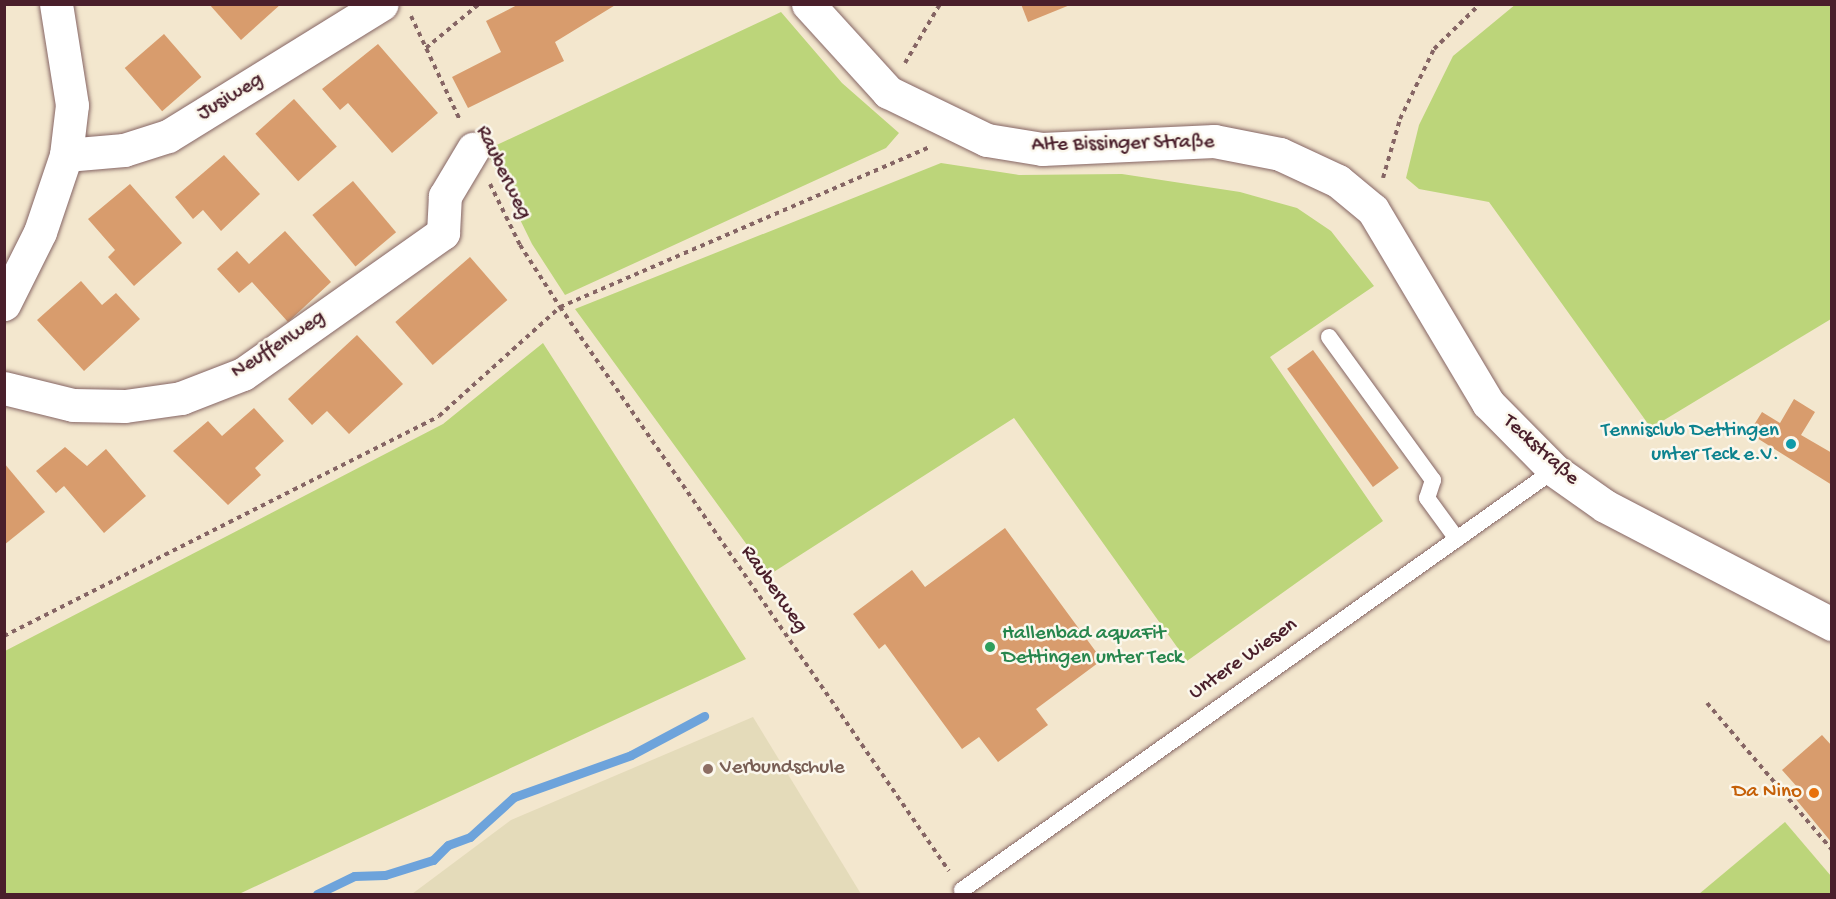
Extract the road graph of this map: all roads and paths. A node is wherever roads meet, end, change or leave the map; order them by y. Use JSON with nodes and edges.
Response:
{"nodes":[{"id":1,"x":56,"y":4,"type":"edge"},
{"id":2,"x":382,"y":4,"type":"edge"},
{"id":3,"x":405,"y":4,"type":"edge"},
{"id":4,"x":479,"y":4,"type":"edge"},
{"id":5,"x":808,"y":4,"type":"edge"},
{"id":6,"x":940,"y":4,"type":"edge"},
{"id":7,"x":1480,"y":4,"type":"edge"},
{"id":8,"x":426,"y":48,"type":"junction"},
{"id":9,"x":888,"y":92,"type":"junction"},
{"id":10,"x":952,"y":127,"type":"junction"},
{"id":11,"x":473,"y":149,"type":"junction"},
{"id":12,"x":66,"y":155,"type":"junction"},
{"id":13,"x":1338,"y":181,"type":"joint"},
{"id":14,"x":1373,"y":210,"type":"junction"},
{"id":15,"x":4,"y":304,"type":"edge"},
{"id":16,"x":560,"y":307,"type":"junction"},
{"id":17,"x":1329,"y":337,"type":"dead end"},
{"id":18,"x":4,"y":388,"type":"edge"},
{"id":19,"x":1554,"y":470,"type":"junction"},
{"id":20,"x":1457,"y":539,"type":"junction"},
{"id":21,"x":1832,"y":624,"type":"edge"},
{"id":22,"x":4,"y":636,"type":"edge"},
{"id":23,"x":1707,"y":703,"type":"dead end"},
{"id":24,"x":1832,"y":850,"type":"edge"},
{"id":25,"x":962,"y":890,"type":"joint"}],
"edges":[{"from":1,"to":12,"type":"street"},
{"from":2,"to":12,"type":"street","name":"Jusiweg"},
{"from":3,"to":8,"type":"path","name":"Rauberweg"},
{"from":4,"to":8,"type":"path"},
{"from":5,"to":9,"type":"street","name":"Alte Bissinger Straße"},
{"from":6,"to":9,"type":"path"},
{"from":7,"to":14,"type":"path"},
{"from":8,"to":11,"type":"path","name":"Rauberweg"},
{"from":9,"to":10,"type":"street","name":"Alte Bissinger Straße"},
{"from":10,"to":13,"type":"street","name":"Alte Bissinger Straße"},
{"from":10,"to":16,"type":"path"},
{"from":11,"to":16,"type":"path","name":"Rauberweg"},
{"from":11,"to":18,"type":"street","name":"Neuffenweg"},
{"from":12,"to":15,"type":"street"},
{"from":13,"to":14,"type":"street","name":"Teckstraße"},
{"from":14,"to":19,"type":"street","name":"Teckstraße"},
{"from":16,"to":22,"type":"path"},
{"from":16,"to":25,"type":"path","name":"Rauberweg"},
{"from":17,"to":20,"type":"lane"},
{"from":19,"to":20,"type":"lane","name":"Untere Wiesen"},
{"from":19,"to":21,"type":"street","name":"Teckstraße"},
{"from":20,"to":25,"type":"lane","name":"Untere Wiesen"},
{"from":23,"to":24,"type":"path"}]}
